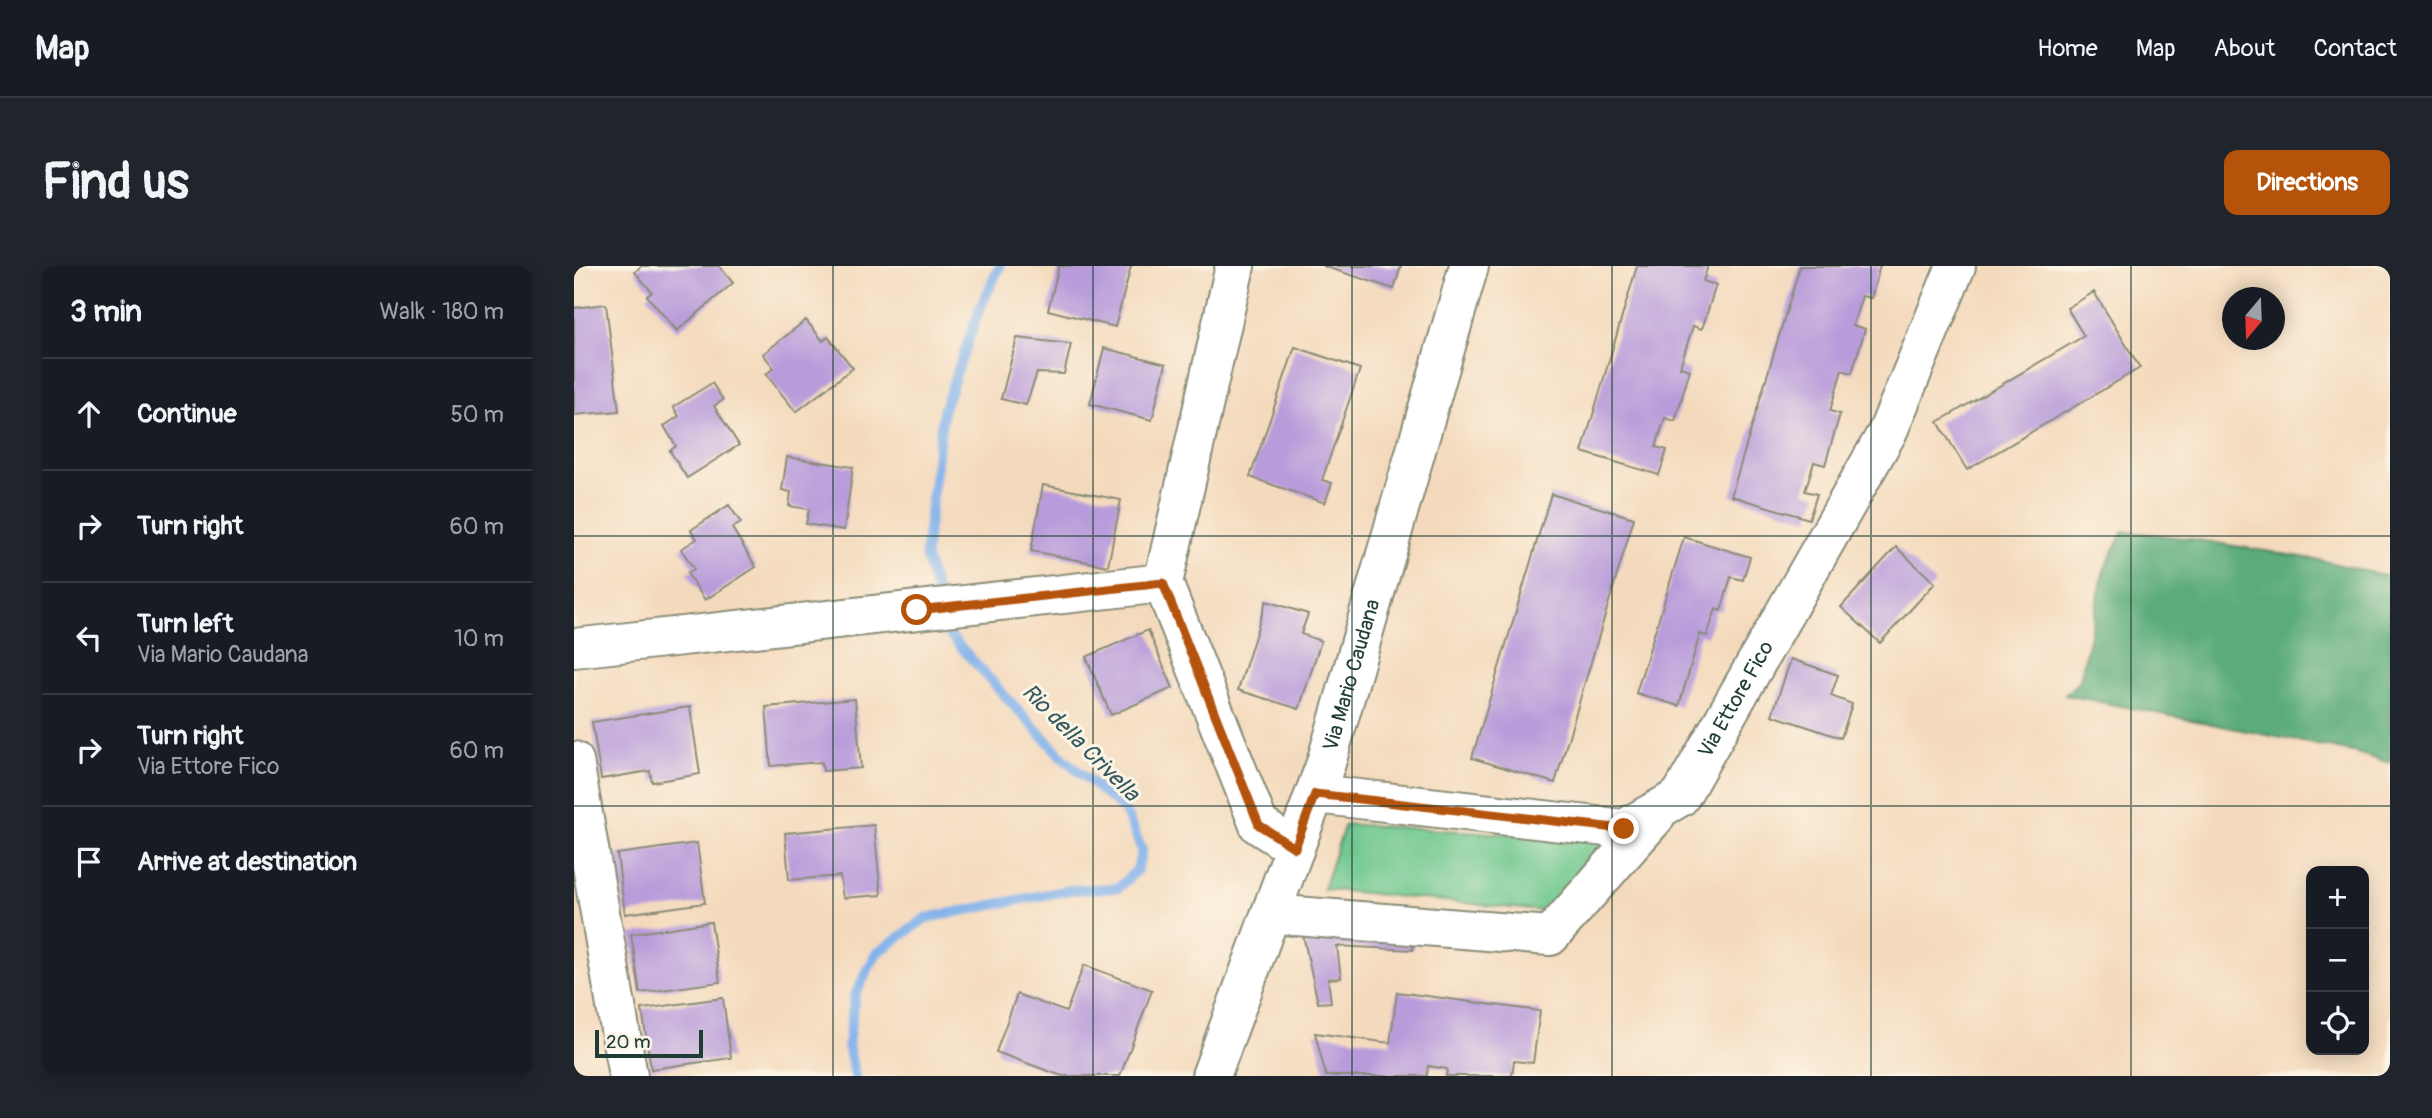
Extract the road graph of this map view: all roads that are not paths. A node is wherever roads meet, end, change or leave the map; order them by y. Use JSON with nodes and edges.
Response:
{"nodes":[{"id":1,"x":1235,"y":266,"type":"edge"},
{"id":2,"x":1469,"y":266,"type":"edge"},
{"id":3,"x":1956,"y":266,"type":"edge"},
{"id":4,"x":1163,"y":583,"type":"junction"},
{"id":5,"x":574,"y":648,"type":"edge"},
{"id":6,"x":574,"y":761,"type":"edge"},
{"id":7,"x":1315,"y":794,"type":"junction"},
{"id":8,"x":1664,"y":806,"type":"junction"},
{"id":9,"x":1295,"y":848,"type":"junction"},
{"id":10,"x":1271,"y":914,"type":"junction"},
{"id":11,"x":628,"y":1076,"type":"edge"},
{"id":12,"x":1211,"y":1076,"type":"edge"}],
"edges":[{"from":1,"to":4,"type":"street"},
{"from":2,"to":7,"type":"street","name":"Via Mario Caudana"},
{"from":3,"to":8,"type":"street","name":"Via Ettore Fico"},
{"from":4,"to":5,"type":"street"},
{"from":4,"to":9,"type":"street"},
{"from":6,"to":11,"type":"street"},
{"from":7,"to":8,"type":"street","name":"Via Ettore Fico"},
{"from":7,"to":9,"type":"street","name":"Via Mario Caudana"},
{"from":8,"to":10,"type":"street"},
{"from":9,"to":10,"type":"street","name":"Via Mario Caudana"},
{"from":10,"to":12,"type":"street","name":"Via Mario Caudana"}]}
